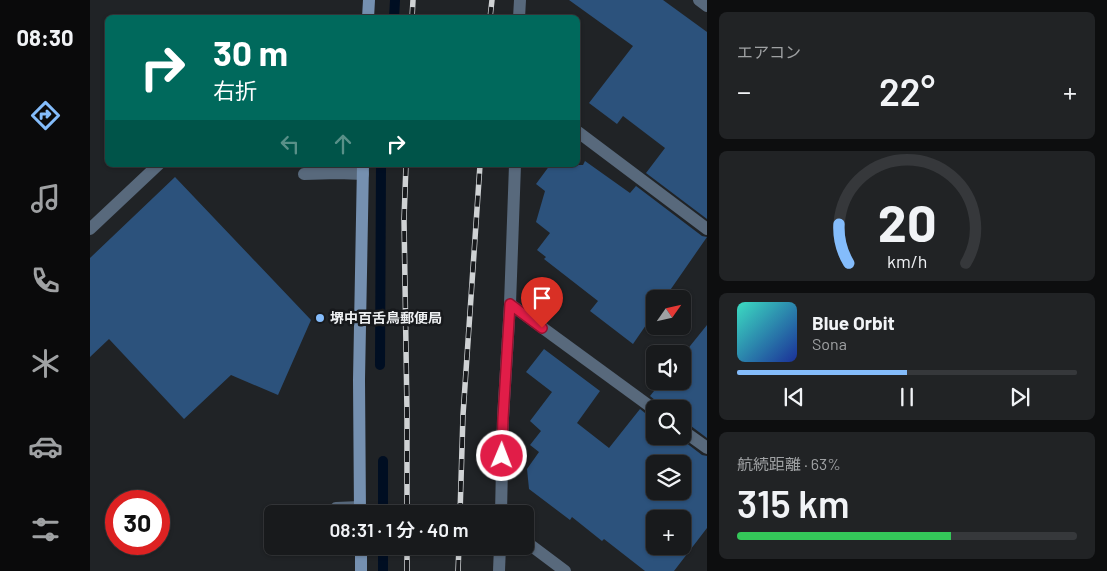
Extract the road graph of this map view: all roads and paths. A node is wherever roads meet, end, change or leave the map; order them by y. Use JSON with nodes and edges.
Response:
{"nodes":[{"id":1,"x":369,"y":0,"type":"edge"},
{"id":2,"x":520,"y":0,"type":"edge"},
{"id":3,"x":699,"y":0,"type":"edge"},
{"id":4,"x":707,"y":6,"type":"edge"},
{"id":5,"x":368,"y":15,"type":"edge"},
{"id":6,"x":519,"y":15,"type":"edge"},
{"id":7,"x":580,"y":134,"type":"edge"},
{"id":8,"x":156,"y":167,"type":"edge"},
{"id":9,"x":515,"y":167,"type":"edge"},
{"id":10,"x":363,"y":170,"type":"edge"},
{"id":11,"x":304,"y":174,"type":"dead end"},
{"id":12,"x":90,"y":229,"type":"edge"},
{"id":13,"x":707,"y":229,"type":"edge"},
{"id":14,"x":510,"y":304,"type":"junction"},
{"id":15,"x":646,"y":403,"type":"edge"},
{"id":16,"x":691,"y":436,"type":"edge"},
{"id":17,"x":707,"y":448,"type":"edge"},
{"id":18,"x":360,"y":505,"type":"edge"},
{"id":19,"x":501,"y":505,"type":"edge"},
{"id":20,"x":534,"y":549,"type":"edge"},
{"id":21,"x":361,"y":555,"type":"edge"},
{"id":22,"x":500,"y":555,"type":"edge"},
{"id":23,"x":361,"y":571,"type":"edge"},
{"id":24,"x":499,"y":571,"type":"edge"},
{"id":25,"x":565,"y":571,"type":"edge"}],
"edges":[{"from":1,"to":5,"type":"street"},
{"from":2,"to":6,"type":"street"},
{"from":3,"to":4,"type":"street"},
{"from":7,"to":13,"type":"street"},
{"from":8,"to":12,"type":"street"},
{"from":9,"to":14,"type":"street"},
{"from":10,"to":11,"type":"street"},
{"from":10,"to":18,"type":"street"},
{"from":14,"to":15,"type":"street"},
{"from":14,"to":19,"type":"street"},
{"from":16,"to":17,"type":"street"},
{"from":20,"to":25,"type":"street"},
{"from":21,"to":23,"type":"street"},
{"from":22,"to":24,"type":"street"}]}
